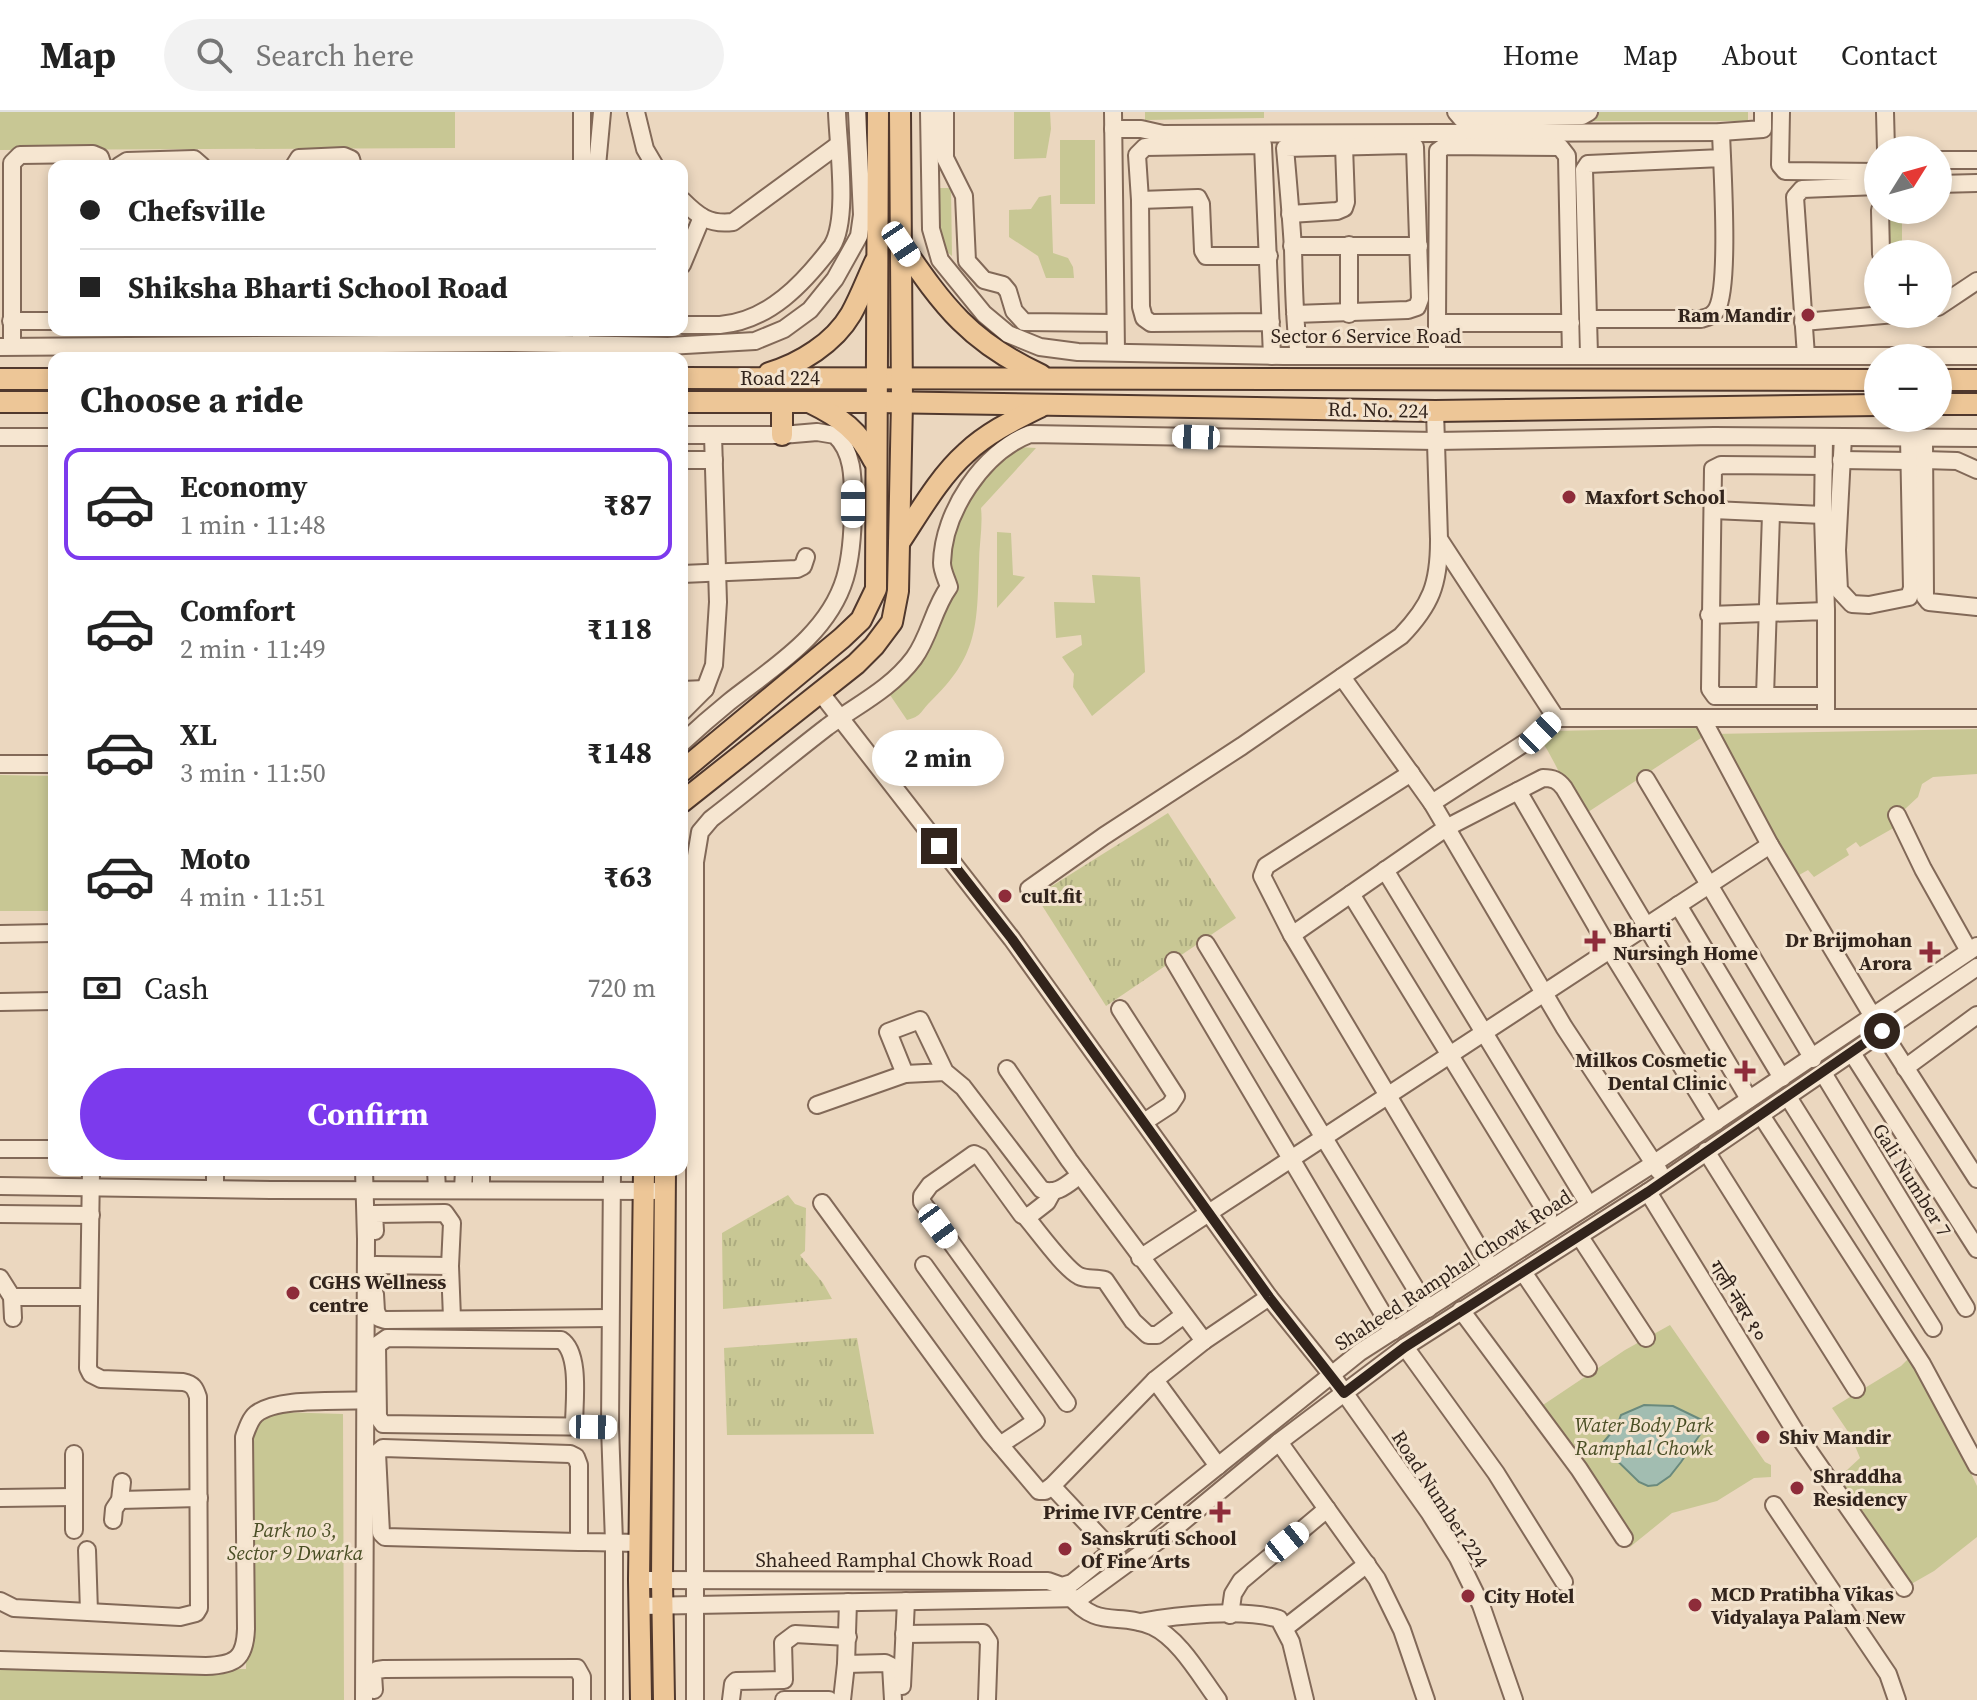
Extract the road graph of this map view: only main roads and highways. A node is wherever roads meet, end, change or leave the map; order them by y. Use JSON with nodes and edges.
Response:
{"nodes":[{"id":1,"x":878,"y":112,"type":"edge"},
{"id":2,"x":900,"y":112,"type":"edge"},
{"id":3,"x":901,"y":244,"type":"junction"},
{"id":4,"x":878,"y":253,"type":"junction"},
{"id":5,"x":688,"y":378,"type":"edge"},
{"id":6,"x":754,"y":378,"type":"junction"},
{"id":7,"x":878,"y":378,"type":"junction"},
{"id":8,"x":901,"y":378,"type":"junction"},
{"id":9,"x":1045,"y":378,"type":"junction"},
{"id":10,"x":0,"y":379,"type":"edge"},
{"id":11,"x":48,"y":379,"type":"edge"},
{"id":12,"x":1864,"y":380,"type":"edge"},
{"id":13,"x":1952,"y":380,"type":"edge"},
{"id":14,"x":1977,"y":380,"type":"edge"},
{"id":15,"x":0,"y":402,"type":"edge"},
{"id":16,"x":48,"y":402,"type":"edge"},
{"id":17,"x":688,"y":402,"type":"edge"},
{"id":18,"x":782,"y":402,"type":"junction"},
{"id":19,"x":807,"y":402,"type":"junction"},
{"id":20,"x":877,"y":402,"type":"junction"},
{"id":21,"x":902,"y":402,"type":"junction"},
{"id":22,"x":1952,"y":404,"type":"edge"},
{"id":23,"x":1977,"y":404,"type":"edge"},
{"id":24,"x":1043,"y":405,"type":"junction"},
{"id":25,"x":1864,"y":405,"type":"edge"},
{"id":26,"x":782,"y":435,"type":"road end"},
{"id":27,"x":877,"y":469,"type":"junction"},
{"id":28,"x":899,"y":543,"type":"junction"},
{"id":29,"x":688,"y":760,"type":"edge"},
{"id":30,"x":688,"y":797,"type":"edge"},
{"id":31,"x":647,"y":1176,"type":"edge"},
{"id":32,"x":662,"y":1176,"type":"edge"},
{"id":33,"x":655,"y":1191,"type":"junction"},
{"id":34,"x":641,"y":1700,"type":"edge"},
{"id":35,"x":664,"y":1700,"type":"edge"}],
"edges":[{"from":1,"to":4,"type":"main road"},
{"from":2,"to":3,"type":"main road"},
{"from":3,"to":8,"type":"main road"},
{"from":3,"to":9,"type":"main road"},
{"from":4,"to":6,"type":"main road"},
{"from":4,"to":7,"type":"main road"},
{"from":5,"to":6,"type":"main road","name":"Road 224"},
{"from":6,"to":7,"type":"main road","name":"Road 224"},
{"from":7,"to":8,"type":"main road","name":"Rd. No. 224"},
{"from":7,"to":20,"type":"main road"},
{"from":8,"to":9,"type":"main road","name":"Rd. No. 224"},
{"from":8,"to":21,"type":"main road"},
{"from":9,"to":12,"type":"main road","name":"Rd. No. 224"},
{"from":10,"to":11,"type":"main road"},
{"from":13,"to":14,"type":"main road"},
{"from":15,"to":16,"type":"main road"},
{"from":17,"to":18,"type":"main road","name":"Road 224"},
{"from":18,"to":19,"type":"main road","name":"Road 224"},
{"from":18,"to":26,"type":"main road"},
{"from":19,"to":20,"type":"main road","name":"Road 224"},
{"from":19,"to":27,"type":"main road"},
{"from":20,"to":21,"type":"main road","name":"Rd. No. 224"},
{"from":20,"to":27,"type":"main road"},
{"from":21,"to":24,"type":"main road","name":"Rd. No. 224"},
{"from":21,"to":28,"type":"main road"},
{"from":22,"to":23,"type":"main road"},
{"from":24,"to":25,"type":"main road","name":"Rd. No. 224"},
{"from":24,"to":28,"type":"main road"},
{"from":27,"to":29,"type":"main road"},
{"from":28,"to":30,"type":"main road"},
{"from":31,"to":33,"type":"main road"},
{"from":32,"to":33,"type":"main road"},
{"from":33,"to":34,"type":"main road"},
{"from":33,"to":35,"type":"main road"}]}
